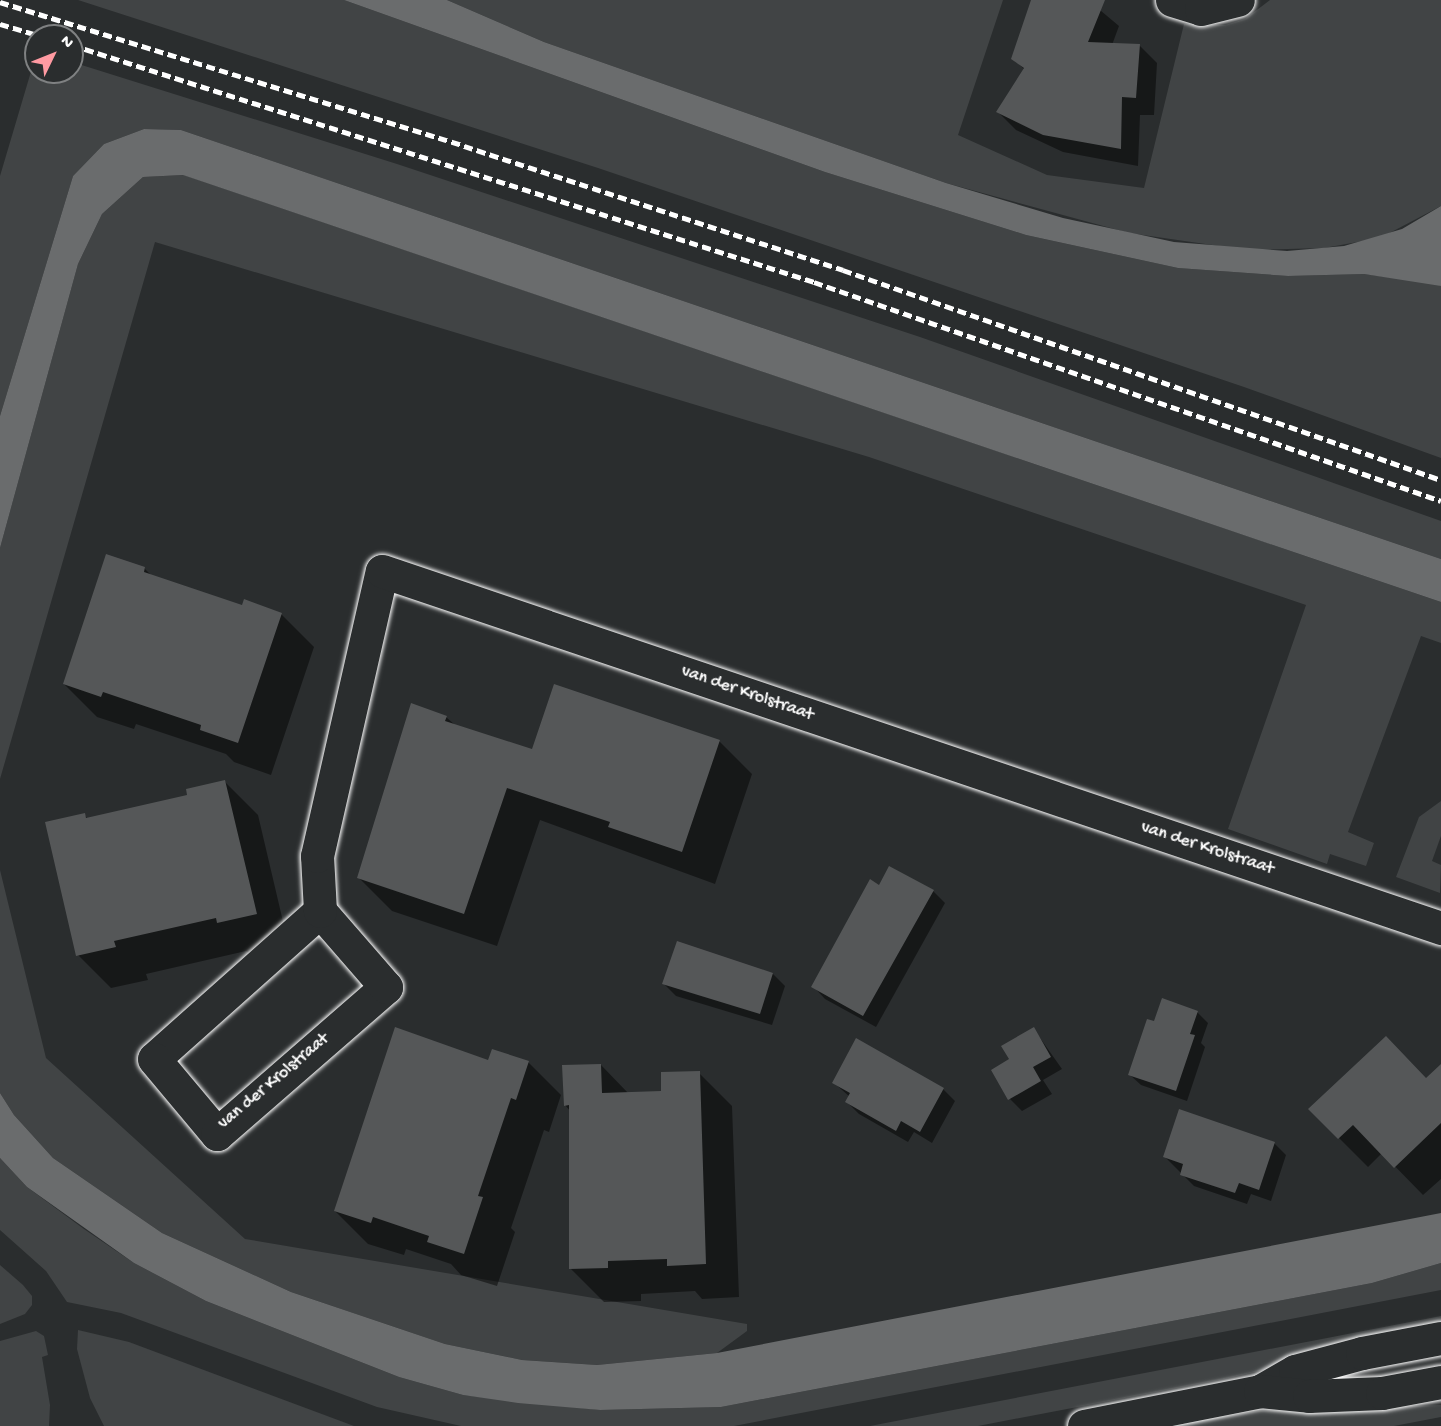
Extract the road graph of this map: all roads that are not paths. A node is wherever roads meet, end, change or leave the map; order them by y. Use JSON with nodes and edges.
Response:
{"nodes":[{"id":1,"x":1172,"y":0,"type":"edge"},
{"id":2,"x":1238,"y":0,"type":"edge"},
{"id":3,"x":320,"y":911,"type":"junction"},
{"id":4,"x":1441,"y":928,"type":"edge"},
{"id":5,"x":1441,"y":1338,"type":"edge"},
{"id":6,"x":1441,"y":1382,"type":"edge"},
{"id":7,"x":1260,"y":1392,"type":"junction"},
{"id":8,"x":1084,"y":1426,"type":"edge"}],
"edges":[{"from":1,"to":2,"type":"street"},
{"from":3,"to":3,"type":"street","name":"van der Krolstraat"},
{"from":3,"to":4,"type":"street","name":"van der Krolstraat"},
{"from":5,"to":7,"type":"street"},
{"from":6,"to":7,"type":"street"},
{"from":7,"to":8,"type":"street"}]}
